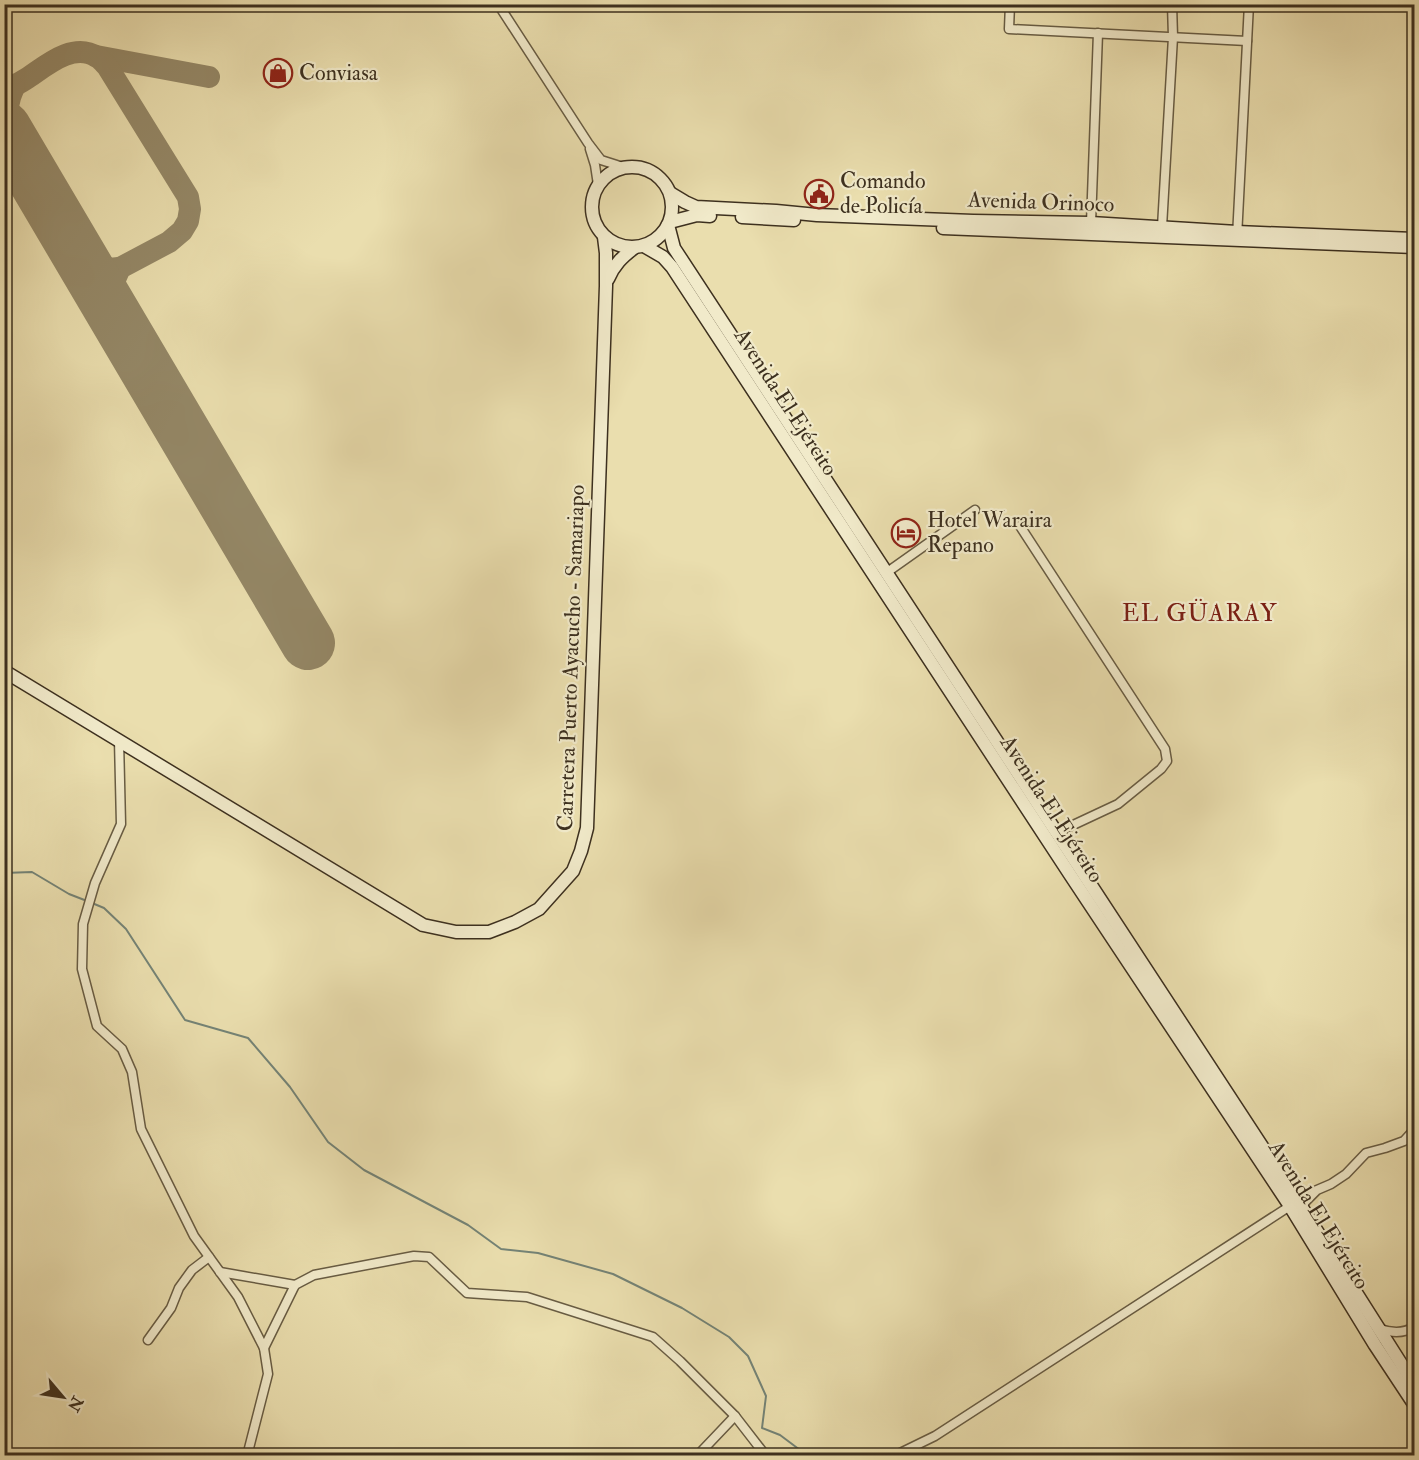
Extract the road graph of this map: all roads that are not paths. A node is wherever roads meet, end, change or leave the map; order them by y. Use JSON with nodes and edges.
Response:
{"nodes":[{"id":1,"x":498,"y":4,"type":"edge"},
{"id":2,"x":1010,"y":4,"type":"edge"},
{"id":3,"x":1172,"y":4,"type":"edge"},
{"id":4,"x":1249,"y":4,"type":"edge"},
{"id":5,"x":1098,"y":33,"type":"junction"},
{"id":6,"x":1173,"y":37,"type":"junction"},
{"id":7,"x":1247,"y":41,"type":"junction"},
{"id":8,"x":588,"y":142,"type":"junction"},
{"id":9,"x":623,"y":167,"type":"junction"},
{"id":10,"x":598,"y":185,"type":"junction"},
{"id":11,"x":670,"y":194,"type":"junction"},
{"id":12,"x":1091,"y":223,"type":"junction"},
{"id":13,"x":669,"y":224,"type":"junction"},
{"id":14,"x":1162,"y":227,"type":"junction"},
{"id":15,"x":604,"y":237,"type":"junction"},
{"id":16,"x":1237,"y":237,"type":"junction"},
{"id":17,"x":1414,"y":239,"type":"edge"},
{"id":18,"x":639,"y":247,"type":"junction"},
{"id":19,"x":1414,"y":247,"type":"edge"},
{"id":20,"x":606,"y":286,"type":"junction"},
{"id":21,"x":975,"y":510,"type":"dead end"},
{"id":22,"x":1020,"y":526,"type":"dead end"},
{"id":23,"x":886,"y":573,"type":"junction"},
{"id":24,"x":4,"y":671,"type":"edge"},
{"id":25,"x":119,"y":740,"type":"junction"},
{"id":26,"x":1056,"y":833,"type":"junction"},
{"id":27,"x":1414,"y":1130,"type":"edge"},
{"id":28,"x":1295,"y":1206,"type":"junction"},
{"id":29,"x":209,"y":1257,"type":"junction"},
{"id":30,"x":220,"y":1272,"type":"junction"},
{"id":31,"x":295,"y":1285,"type":"junction"},
{"id":32,"x":1414,"y":1327,"type":"edge"},
{"id":33,"x":1380,"y":1329,"type":"junction"},
{"id":34,"x":148,"y":1340,"type":"dead end"},
{"id":35,"x":264,"y":1348,"type":"junction"},
{"id":36,"x":1414,"y":1383,"type":"edge"},
{"id":37,"x":1414,"y":1404,"type":"edge"},
{"id":38,"x":735,"y":1416,"type":"junction"},
{"id":39,"x":247,"y":1455,"type":"edge"},
{"id":40,"x":697,"y":1455,"type":"edge"},
{"id":41,"x":766,"y":1455,"type":"edge"},
{"id":42,"x":894,"y":1455,"type":"edge"}],
"edges":[{"from":1,"to":8,"type":"street"},
{"from":2,"to":5,"type":"street"},
{"from":3,"to":6,"type":"street"},
{"from":4,"to":7,"type":"street"},
{"from":5,"to":6,"type":"street"},
{"from":5,"to":12,"type":"street"},
{"from":6,"to":7,"type":"street"},
{"from":6,"to":14,"type":"street"},
{"from":7,"to":16,"type":"street"},
{"from":8,"to":9,"type":"street"},
{"from":8,"to":10,"type":"street"},
{"from":9,"to":10,"type":"street"},
{"from":9,"to":11,"type":"street"},
{"from":10,"to":15,"type":"street"},
{"from":11,"to":12,"type":"street","name":"Avenida Orinoco"},
{"from":11,"to":13,"type":"street"},
{"from":12,"to":14,"type":"street","name":"Avenida Orinoco"},
{"from":13,"to":16,"type":"street","name":"Avenida Orinoco"},
{"from":13,"to":18,"type":"street"},
{"from":13,"to":23,"type":"street","name":"Avenida El Ejército"},
{"from":14,"to":16,"type":"street","name":"Avenida Orinoco"},
{"from":15,"to":18,"type":"street"},
{"from":15,"to":20,"type":"street","name":"Carretera Puerto Ayacucho - Samariapo"},
{"from":16,"to":17,"type":"street","name":"Avenida Orinoco"},
{"from":16,"to":19,"type":"street","name":"Avenida Orinoco"},
{"from":18,"to":20,"type":"street","name":"Carretera Puerto Ayacucho - Samariapo"},
{"from":18,"to":28,"type":"street","name":"Avenida El Ejército"},
{"from":20,"to":25,"type":"street","name":"Carretera Puerto Ayacucho - Samariapo"},
{"from":21,"to":23,"type":"street"},
{"from":22,"to":26,"type":"street"},
{"from":23,"to":26,"type":"street","name":"Avenida El Ejército"},
{"from":24,"to":25,"type":"street","name":"Carretera Puerto Ayacucho - Samariapo"},
{"from":25,"to":29,"type":"street"},
{"from":26,"to":28,"type":"street","name":"Avenida El Ejército"},
{"from":27,"to":28,"type":"street"},
{"from":28,"to":33,"type":"street","name":"Avenida El Ejército"},
{"from":28,"to":37,"type":"street","name":"Avenida El Ejército"},
{"from":28,"to":42,"type":"street"},
{"from":29,"to":30,"type":"street"},
{"from":29,"to":34,"type":"street"},
{"from":30,"to":31,"type":"street"},
{"from":30,"to":35,"type":"street"},
{"from":31,"to":35,"type":"street"},
{"from":31,"to":38,"type":"street"},
{"from":32,"to":33,"type":"street"},
{"from":33,"to":36,"type":"street","name":"Avenida El Ejército"},
{"from":35,"to":39,"type":"street"},
{"from":38,"to":40,"type":"street"},
{"from":38,"to":41,"type":"street"}]}
